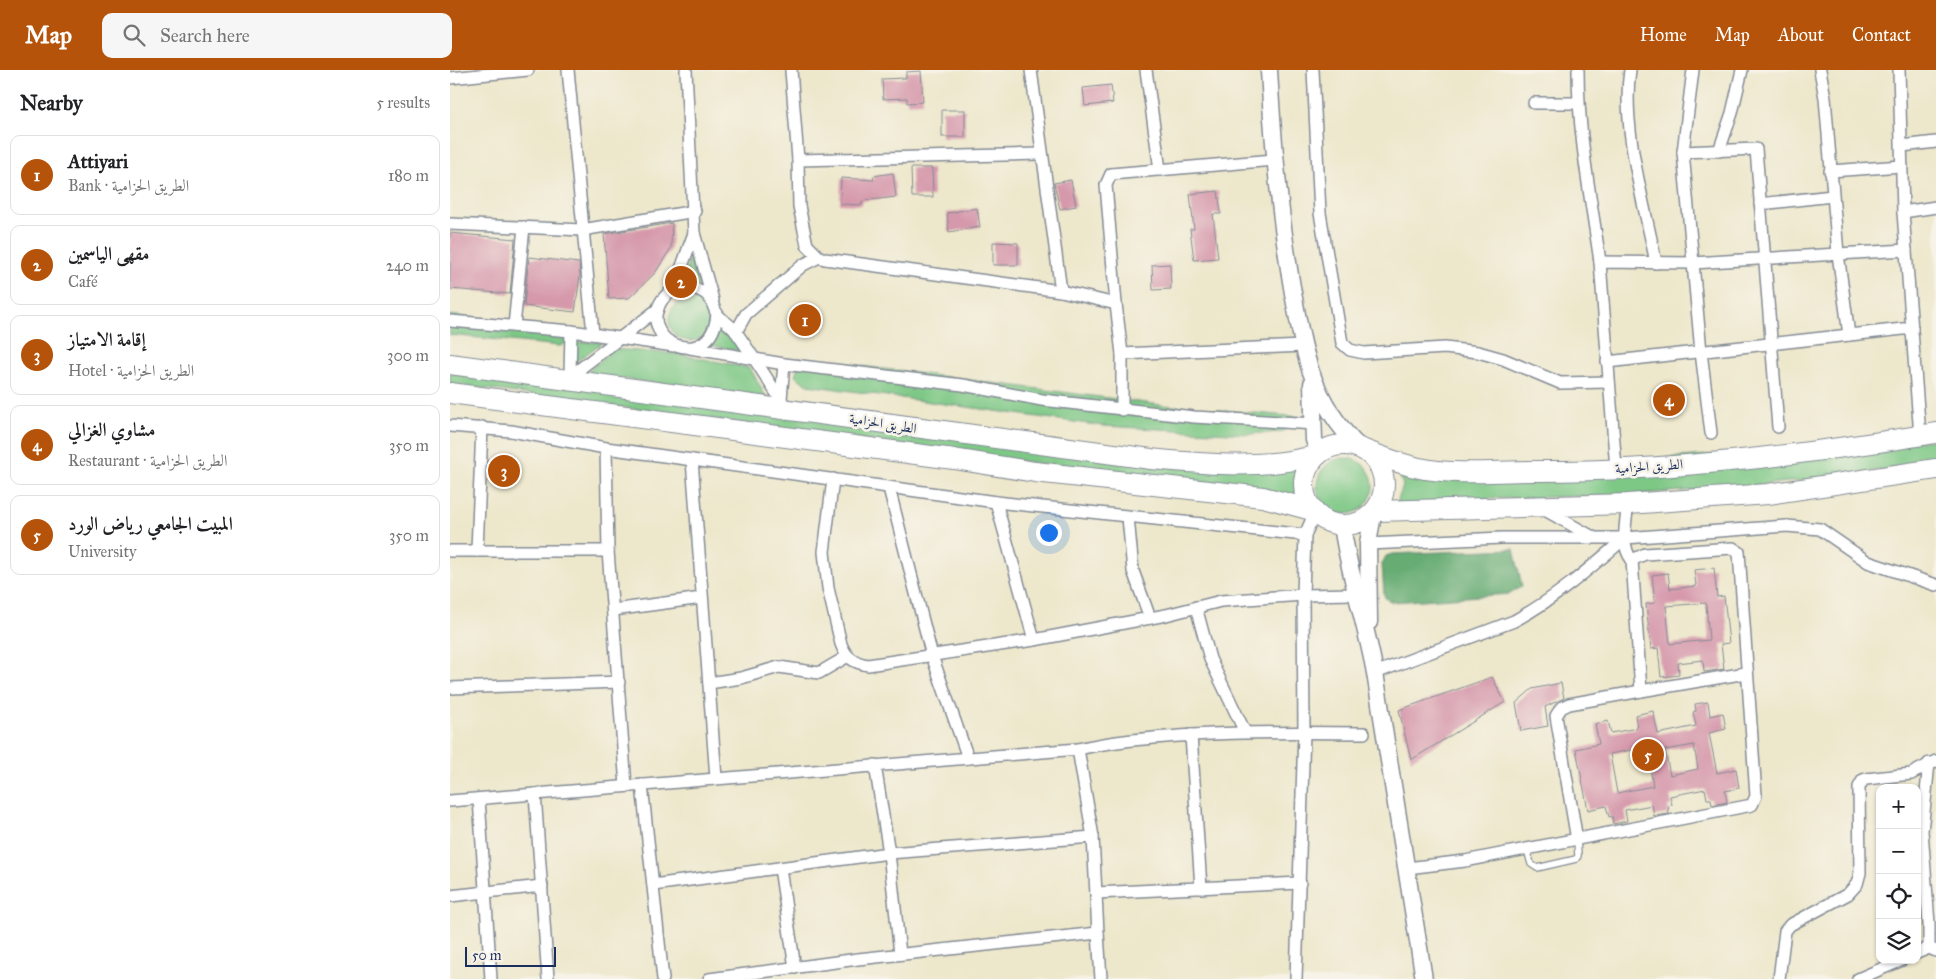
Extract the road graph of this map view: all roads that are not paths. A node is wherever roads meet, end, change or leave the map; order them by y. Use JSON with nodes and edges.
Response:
{"nodes":[{"id":1,"x":528,"y":70,"type":"edge"},
{"id":2,"x":568,"y":70,"type":"edge"},
{"id":3,"x":686,"y":70,"type":"edge"},
{"id":4,"x":791,"y":70,"type":"edge"},
{"id":5,"x":1031,"y":70,"type":"edge"},
{"id":6,"x":1146,"y":70,"type":"edge"},
{"id":7,"x":1269,"y":70,"type":"edge"},
{"id":8,"x":1313,"y":70,"type":"edge"},
{"id":9,"x":1578,"y":70,"type":"edge"},
{"id":10,"x":1630,"y":70,"type":"edge"},
{"id":11,"x":1693,"y":70,"type":"edge"},
{"id":12,"x":1742,"y":70,"type":"edge"},
{"id":13,"x":1820,"y":70,"type":"edge"},
{"id":14,"x":1899,"y":70,"type":"edge"},
{"id":15,"x":450,"y":78,"type":"edge"},
{"id":16,"x":1534,"y":103,"type":"dead end"},
{"id":17,"x":1578,"y":103,"type":"junction"},
{"id":18,"x":1936,"y":142,"type":"edge"},
{"id":19,"x":1902,"y":146,"type":"junction"},
{"id":20,"x":1719,"y":151,"type":"junction"},
{"id":21,"x":1683,"y":152,"type":"junction"},
{"id":22,"x":1042,"y":154,"type":"junction"},
{"id":23,"x":798,"y":160,"type":"junction"},
{"id":24,"x":1274,"y":160,"type":"junction"},
{"id":25,"x":1902,"y":166,"type":"junction"},
{"id":26,"x":1160,"y":170,"type":"junction"},
{"id":27,"x":1830,"y":172,"type":"junction"},
{"id":28,"x":1832,"y":196,"type":"junction"},
{"id":29,"x":1760,"y":204,"type":"junction"},
{"id":30,"x":1936,"y":207,"type":"edge"},
{"id":31,"x":695,"y":211,"type":"junction"},
{"id":32,"x":1904,"y":212,"type":"junction"},
{"id":33,"x":450,"y":224,"type":"edge"},
{"id":34,"x":524,"y":227,"type":"junction"},
{"id":35,"x":582,"y":230,"type":"junction"},
{"id":36,"x":694,"y":234,"type":"junction"},
{"id":37,"x":1906,"y":250,"type":"junction"},
{"id":38,"x":1838,"y":254,"type":"junction"},
{"id":39,"x":819,"y":256,"type":"junction"},
{"id":40,"x":1764,"y":259,"type":"junction"},
{"id":41,"x":1600,"y":262,"type":"junction"},
{"id":42,"x":1656,"y":263,"type":"junction"},
{"id":43,"x":1693,"y":263,"type":"junction"},
{"id":44,"x":673,"y":291,"type":"junction"},
{"id":45,"x":1060,"y":291,"type":"junction"},
{"id":46,"x":1116,"y":304,"type":"junction"},
{"id":47,"x":658,"y":309,"type":"junction"},
{"id":48,"x":715,"y":309,"type":"junction"},
{"id":49,"x":450,"y":321,"type":"edge"},
{"id":50,"x":514,"y":326,"type":"junction"},
{"id":51,"x":1912,"y":328,"type":"junction"},
{"id":52,"x":571,"y":331,"type":"junction"},
{"id":53,"x":736,"y":332,"type":"junction"},
{"id":54,"x":593,"y":334,"type":"junction"},
{"id":55,"x":1849,"y":335,"type":"junction"},
{"id":56,"x":618,"y":338,"type":"junction"},
{"id":57,"x":1771,"y":344,"type":"junction"},
{"id":58,"x":1303,"y":346,"type":"junction"},
{"id":59,"x":678,"y":347,"type":"junction"},
{"id":60,"x":690,"y":348,"type":"junction"},
{"id":61,"x":1701,"y":352,"type":"junction"},
{"id":62,"x":1122,"y":354,"type":"junction"},
{"id":63,"x":754,"y":360,"type":"junction"},
{"id":64,"x":1607,"y":362,"type":"junction"},
{"id":65,"x":450,"y":364,"type":"edge"},
{"id":66,"x":784,"y":364,"type":"junction"},
{"id":67,"x":1311,"y":372,"type":"junction"},
{"id":68,"x":567,"y":378,"type":"junction"},
{"id":69,"x":1609,"y":382,"type":"junction"},
{"id":70,"x":450,"y":392,"type":"edge"},
{"id":71,"x":784,"y":404,"type":"junction"},
{"id":72,"x":1122,"y":410,"type":"junction"},
{"id":73,"x":1315,"y":424,"type":"junction"},
{"id":74,"x":450,"y":426,"type":"edge"},
{"id":75,"x":1778,"y":427,"type":"dead end"},
{"id":76,"x":482,"y":428,"type":"junction"},
{"id":77,"x":1712,"y":433,"type":"dead end"},
{"id":78,"x":1928,"y":434,"type":"edge"},
{"id":79,"x":606,"y":448,"type":"junction"},
{"id":80,"x":1362,"y":449,"type":"junction"},
{"id":81,"x":1318,"y":454,"type":"junction"},
{"id":82,"x":692,"y":460,"type":"junction"},
{"id":83,"x":1616,"y":469,"type":"junction"},
{"id":84,"x":1936,"y":469,"type":"edge"},
{"id":85,"x":834,"y":479,"type":"junction"},
{"id":86,"x":889,"y":488,"type":"junction"},
{"id":87,"x":996,"y":502,"type":"junction"},
{"id":88,"x":1628,"y":504,"type":"junction"},
{"id":89,"x":1537,"y":506,"type":"junction"},
{"id":90,"x":1314,"y":511,"type":"junction"},
{"id":91,"x":1374,"y":512,"type":"junction"},
{"id":92,"x":1128,"y":517,"type":"junction"},
{"id":93,"x":1342,"y":525,"type":"junction"},
{"id":94,"x":1305,"y":535,"type":"junction"},
{"id":95,"x":1593,"y":537,"type":"junction"},
{"id":96,"x":1625,"y":538,"type":"junction"},
{"id":97,"x":1368,"y":544,"type":"junction"},
{"id":98,"x":450,"y":551,"type":"edge"},
{"id":99,"x":477,"y":551,"type":"junction"},
{"id":100,"x":608,"y":551,"type":"junction"},
{"id":101,"x":1632,"y":560,"type":"junction"},
{"id":102,"x":1936,"y":585,"type":"edge"},
{"id":103,"x":1355,"y":594,"type":"junction"},
{"id":104,"x":1303,"y":595,"type":"junction"},
{"id":105,"x":702,"y":598,"type":"junction"},
{"id":106,"x":1196,"y":607,"type":"junction"},
{"id":107,"x":613,"y":610,"type":"junction"},
{"id":108,"x":1150,"y":618,"type":"junction"},
{"id":109,"x":1369,"y":639,"type":"junction"},
{"id":110,"x":1034,"y":640,"type":"junction"},
{"id":111,"x":848,"y":656,"type":"junction"},
{"id":112,"x":932,"y":656,"type":"junction"},
{"id":113,"x":1375,"y":673,"type":"junction"},
{"id":114,"x":1746,"y":673,"type":"junction"},
{"id":115,"x":618,"y":682,"type":"junction"},
{"id":116,"x":709,"y":684,"type":"junction"},
{"id":117,"x":450,"y":688,"type":"edge"},
{"id":118,"x":1641,"y":691,"type":"junction"},
{"id":119,"x":1245,"y":732,"type":"junction"},
{"id":120,"x":1304,"y":732,"type":"junction"},
{"id":121,"x":1364,"y":733,"type":"dead end"},
{"id":122,"x":1191,"y":736,"type":"junction"},
{"id":123,"x":1078,"y":749,"type":"junction"},
{"id":124,"x":968,"y":758,"type":"junction"},
{"id":125,"x":1932,"y":762,"type":"edge"},
{"id":126,"x":875,"y":765,"type":"junction"},
{"id":127,"x":716,"y":778,"type":"junction"},
{"id":128,"x":642,"y":785,"type":"junction"},
{"id":129,"x":626,"y":786,"type":"junction"},
{"id":130,"x":535,"y":794,"type":"junction"},
{"id":131,"x":479,"y":799,"type":"junction"},
{"id":132,"x":450,"y":801,"type":"edge"},
{"id":133,"x":1093,"y":837,"type":"junction"},
{"id":134,"x":1577,"y":840,"type":"junction"},
{"id":135,"x":1527,"y":849,"type":"junction"},
{"id":136,"x":889,"y":853,"type":"junction"},
{"id":137,"x":780,"y":868,"type":"junction"},
{"id":138,"x":1407,"y":868,"type":"junction"},
{"id":139,"x":1300,"y":883,"type":"junction"},
{"id":140,"x":653,"y":885,"type":"junction"},
{"id":141,"x":542,"y":886,"type":"junction"},
{"id":142,"x":1200,"y":888,"type":"junction"},
{"id":143,"x":485,"y":893,"type":"junction"},
{"id":144,"x":1096,"y":893,"type":"junction"},
{"id":145,"x":450,"y":896,"type":"edge"},
{"id":146,"x":1933,"y":922,"type":"edge"},
{"id":147,"x":1098,"y":933,"type":"junction"},
{"id":148,"x":1932,"y":950,"type":"edge"},
{"id":149,"x":900,"y":954,"type":"junction"},
{"id":150,"x":1893,"y":964,"type":"edge"},
{"id":151,"x":795,"y":968,"type":"junction"},
{"id":152,"x":755,"y":976,"type":"edge"},
{"id":153,"x":491,"y":979,"type":"edge"},
{"id":154,"x":548,"y":979,"type":"edge"},
{"id":155,"x":663,"y":979,"type":"edge"},
{"id":156,"x":709,"y":979,"type":"edge"},
{"id":157,"x":1101,"y":979,"type":"edge"},
{"id":158,"x":1296,"y":979,"type":"edge"},
{"id":159,"x":1424,"y":979,"type":"edge"},
{"id":160,"x":1779,"y":979,"type":"edge"},
{"id":161,"x":1858,"y":979,"type":"edge"}],
"edges":[{"from":1,"to":15,"type":"street"},
{"from":2,"to":35,"type":"street"},
{"from":3,"to":31,"type":"street"},
{"from":4,"to":23,"type":"street"},
{"from":5,"to":22,"type":"street"},
{"from":6,"to":26,"type":"street"},
{"from":7,"to":24,"type":"main road"},
{"from":8,"to":69,"type":"street"},
{"from":9,"to":17,"type":"street"},
{"from":10,"to":42,"type":"street"},
{"from":11,"to":21,"type":"street"},
{"from":12,"to":20,"type":"street"},
{"from":13,"to":27,"type":"street"},
{"from":14,"to":19,"type":"street"},
{"from":16,"to":17,"type":"street"},
{"from":17,"to":41,"type":"street"},
{"from":18,"to":19,"type":"street"},
{"from":19,"to":25,"type":"street"},
{"from":20,"to":21,"type":"street"},
{"from":20,"to":29,"type":"street"},
{"from":21,"to":43,"type":"street"},
{"from":22,"to":23,"type":"street"},
{"from":22,"to":45,"type":"street"},
{"from":23,"to":39,"type":"street"},
{"from":24,"to":26,"type":"street"},
{"from":24,"to":58,"type":"main road"},
{"from":25,"to":27,"type":"street"},
{"from":25,"to":32,"type":"street"},
{"from":26,"to":46,"type":"street"},
{"from":27,"to":28,"type":"street"},
{"from":28,"to":29,"type":"street"},
{"from":28,"to":38,"type":"street"},
{"from":29,"to":40,"type":"street"},
{"from":30,"to":32,"type":"street"},
{"from":31,"to":35,"type":"street"},
{"from":31,"to":36,"type":"street"},
{"from":32,"to":37,"type":"street"},
{"from":33,"to":34,"type":"street"},
{"from":34,"to":35,"type":"street"},
{"from":34,"to":50,"type":"street"},
{"from":35,"to":54,"type":"street"},
{"from":36,"to":44,"type":"street"},
{"from":36,"to":48,"type":"street"},
{"from":37,"to":38,"type":"street"},
{"from":37,"to":51,"type":"street"},
{"from":38,"to":40,"type":"street"},
{"from":38,"to":55,"type":"street"},
{"from":39,"to":45,"type":"street"},
{"from":39,"to":53,"type":"street"},
{"from":40,"to":43,"type":"street"},
{"from":40,"to":57,"type":"street"},
{"from":41,"to":42,"type":"street"},
{"from":41,"to":64,"type":"street"},
{"from":42,"to":43,"type":"street"},
{"from":43,"to":61,"type":"street"},
{"from":44,"to":47,"type":"street"},
{"from":44,"to":48,"type":"street"},
{"from":45,"to":46,"type":"street"},
{"from":46,"to":62,"type":"street"},
{"from":47,"to":56,"type":"street"},
{"from":47,"to":59,"type":"street"},
{"from":48,"to":53,"type":"street"},
{"from":48,"to":60,"type":"street"},
{"from":49,"to":50,"type":"street"},
{"from":50,"to":52,"type":"street"},
{"from":51,"to":55,"type":"street"},
{"from":51,"to":78,"type":"street"},
{"from":52,"to":54,"type":"street"},
{"from":52,"to":68,"type":"street"},
{"from":53,"to":63,"type":"street"},
{"from":54,"to":56,"type":"street"},
{"from":55,"to":57,"type":"street"},
{"from":56,"to":59,"type":"street"},
{"from":56,"to":68,"type":"street"},
{"from":57,"to":61,"type":"street"},
{"from":57,"to":75,"type":"street"},
{"from":58,"to":62,"type":"street"},
{"from":58,"to":67,"type":"main road"},
{"from":59,"to":60,"type":"street"},
{"from":60,"to":63,"type":"street"},
{"from":61,"to":64,"type":"street"},
{"from":61,"to":77,"type":"street"},
{"from":62,"to":72,"type":"street"},
{"from":63,"to":66,"type":"street"},
{"from":63,"to":71,"type":"street"},
{"from":64,"to":69,"type":"street"},
{"from":65,"to":68,"type":"highway","name":"الطريق الحزامية"},
{"from":66,"to":71,"type":"street"},
{"from":66,"to":72,"type":"street"},
{"from":67,"to":73,"type":"main road"},
{"from":67,"to":80,"type":"main road"},
{"from":68,"to":71,"type":"highway","name":"الطريق الحزامية"},
{"from":69,"to":83,"type":"street"},
{"from":70,"to":90,"type":"highway","name":"الطريق الحزامية"},
{"from":71,"to":81,"type":"highway","name":"الطريق الحزامية"},
{"from":72,"to":73,"type":"street"},
{"from":73,"to":81,"type":"main road"},
{"from":74,"to":76,"type":"street"},
{"from":76,"to":79,"type":"street"},
{"from":76,"to":99,"type":"street"},
{"from":78,"to":83,"type":"highway","name":"الطريق الحزامية"},
{"from":79,"to":82,"type":"street"},
{"from":79,"to":100,"type":"street"},
{"from":80,"to":81,"type":"highway","name":"الطريق الحزامية"},
{"from":80,"to":83,"type":"highway","name":"الطريق الحزامية"},
{"from":80,"to":91,"type":"highway"},
{"from":81,"to":90,"type":"highway"},
{"from":82,"to":85,"type":"street"},
{"from":82,"to":105,"type":"street"},
{"from":84,"to":88,"type":"highway"},
{"from":85,"to":86,"type":"street"},
{"from":85,"to":111,"type":"street"},
{"from":86,"to":87,"type":"street"},
{"from":86,"to":112,"type":"street"},
{"from":87,"to":92,"type":"street"},
{"from":87,"to":110,"type":"street"},
{"from":88,"to":89,"type":"highway"},
{"from":88,"to":96,"type":"street"},
{"from":89,"to":91,"type":"highway"},
{"from":89,"to":95,"type":"street"},
{"from":90,"to":93,"type":"highway","name":"الطريق الحزامية"},
{"from":90,"to":94,"type":"street"},
{"from":91,"to":93,"type":"highway"},
{"from":91,"to":97,"type":"main road"},
{"from":92,"to":94,"type":"street"},
{"from":92,"to":108,"type":"street"},
{"from":93,"to":103,"type":"main road"},
{"from":94,"to":104,"type":"street"},
{"from":95,"to":96,"type":"street"},
{"from":95,"to":97,"type":"street"},
{"from":96,"to":101,"type":"street"},
{"from":96,"to":102,"type":"street"},
{"from":96,"to":113,"type":"street"},
{"from":97,"to":109,"type":"main road"},
{"from":98,"to":99,"type":"street"},
{"from":99,"to":100,"type":"street"},
{"from":100,"to":107,"type":"street"},
{"from":101,"to":114,"type":"street"},
{"from":101,"to":118,"type":"street"},
{"from":103,"to":104,"type":"street"},
{"from":103,"to":109,"type":"main road"},
{"from":104,"to":106,"type":"street"},
{"from":104,"to":120,"type":"street"},
{"from":105,"to":107,"type":"street"},
{"from":105,"to":116,"type":"street"},
{"from":106,"to":108,"type":"street"},
{"from":106,"to":119,"type":"street"},
{"from":107,"to":115,"type":"street"},
{"from":108,"to":110,"type":"street"},
{"from":109,"to":113,"type":"main road"},
{"from":110,"to":112,"type":"street"},
{"from":111,"to":112,"type":"street"},
{"from":111,"to":116,"type":"street"},
{"from":112,"to":124,"type":"street"},
{"from":113,"to":138,"type":"main road"},
{"from":114,"to":118,"type":"street"},
{"from":114,"to":134,"type":"street"},
{"from":115,"to":117,"type":"street"},
{"from":115,"to":129,"type":"street"},
{"from":116,"to":127,"type":"street"},
{"from":118,"to":134,"type":"street"},
{"from":119,"to":120,"type":"street"},
{"from":119,"to":122,"type":"street"},
{"from":120,"to":121,"type":"street"},
{"from":120,"to":139,"type":"street"},
{"from":122,"to":123,"type":"street"},
{"from":122,"to":142,"type":"street"},
{"from":123,"to":124,"type":"street"},
{"from":123,"to":133,"type":"street"},
{"from":124,"to":126,"type":"street"},
{"from":125,"to":146,"type":"street"},
{"from":125,"to":160,"type":"street"},
{"from":126,"to":127,"type":"street"},
{"from":126,"to":136,"type":"street"},
{"from":127,"to":128,"type":"street"},
{"from":128,"to":129,"type":"street"},
{"from":128,"to":140,"type":"street"},
{"from":129,"to":130,"type":"street"},
{"from":130,"to":131,"type":"street"},
{"from":130,"to":141,"type":"street"},
{"from":131,"to":132,"type":"street"},
{"from":131,"to":143,"type":"street"},
{"from":133,"to":136,"type":"street"},
{"from":133,"to":144,"type":"street"},
{"from":134,"to":135,"type":"street"},
{"from":134,"to":135,"type":"lane"},
{"from":135,"to":138,"type":"street"},
{"from":136,"to":137,"type":"street"},
{"from":136,"to":149,"type":"street"},
{"from":137,"to":140,"type":"street"},
{"from":137,"to":151,"type":"street"},
{"from":138,"to":159,"type":"main road"},
{"from":139,"to":142,"type":"street"},
{"from":139,"to":158,"type":"street"},
{"from":140,"to":155,"type":"street"},
{"from":141,"to":143,"type":"street"},
{"from":141,"to":154,"type":"street"},
{"from":142,"to":144,"type":"street"},
{"from":143,"to":145,"type":"street"},
{"from":143,"to":153,"type":"street"},
{"from":144,"to":147,"type":"street"},
{"from":146,"to":148,"type":"street"},
{"from":147,"to":149,"type":"street"},
{"from":147,"to":157,"type":"street"},
{"from":149,"to":151,"type":"street"},
{"from":150,"to":161,"type":"street"},
{"from":151,"to":152,"type":"street"},
{"from":152,"to":156,"type":"street"}]}
